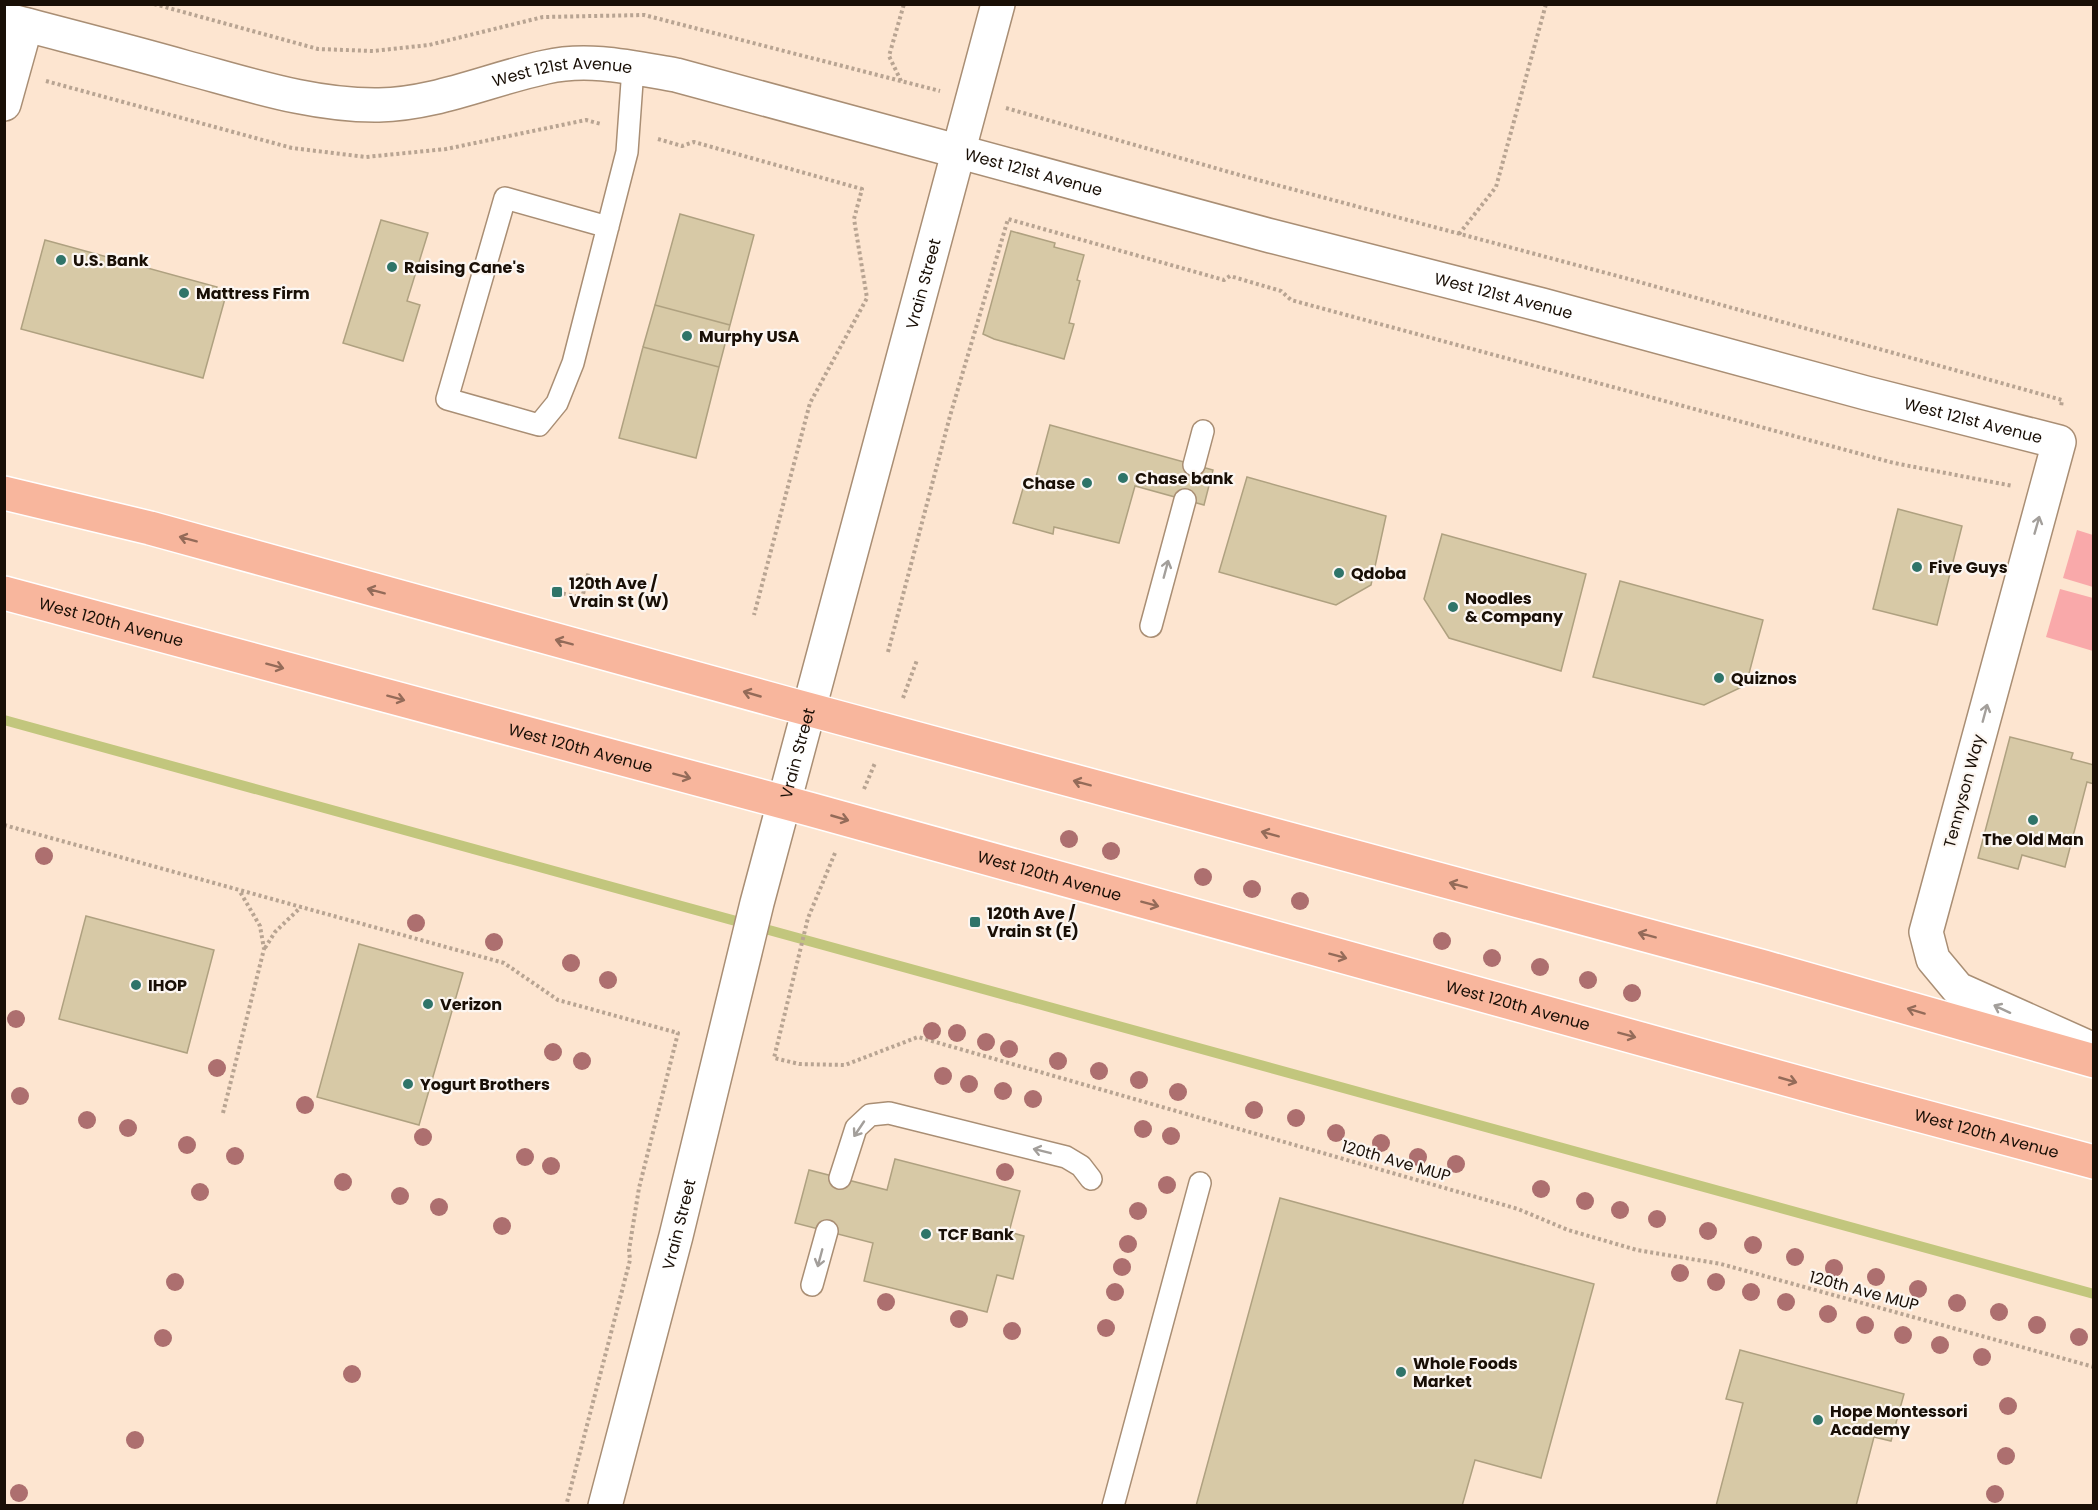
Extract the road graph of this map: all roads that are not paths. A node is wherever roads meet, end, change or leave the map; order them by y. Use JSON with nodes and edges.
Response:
{"nodes":[{"id":1,"x":998,"y":4,"type":"edge"},
{"id":2,"x":15,"y":22,"type":"edge"},
{"id":3,"x":633,"y":68,"type":"junction"},
{"id":4,"x":4,"y":104,"type":"edge"},
{"id":5,"x":959,"y":153,"type":"junction"},
{"id":6,"x":608,"y":227,"type":"junction"},
{"id":7,"x":1203,"y":431,"type":"dead end"},
{"id":8,"x":2059,"y":442,"type":"joint"},
{"id":9,"x":1194,"y":465,"type":"dead end"},
{"id":10,"x":4,"y":493,"type":"edge"},
{"id":11,"x":1185,"y":500,"type":"dead end"},
{"id":12,"x":4,"y":593,"type":"edge"},
{"id":13,"x":1151,"y":626,"type":"dead end"},
{"id":14,"x":809,"y":710,"type":"junction"},
{"id":15,"x":784,"y":803,"type":"junction"},
{"id":16,"x":2094,"y":1050,"type":"edge"},
{"id":17,"x":2094,"y":1060,"type":"edge"},
{"id":18,"x":2094,"y":1162,"type":"edge"},
{"id":19,"x":840,"y":1178,"type":"dead end"},
{"id":20,"x":1091,"y":1179,"type":"dead end"},
{"id":21,"x":1200,"y":1183,"type":"dead end"},
{"id":22,"x":827,"y":1231,"type":"dead end"},
{"id":23,"x":812,"y":1286,"type":"dead end"},
{"id":24,"x":605,"y":1506,"type":"edge"},
{"id":25,"x":1113,"y":1506,"type":"edge"}],
"edges":[{"from":1,"to":5,"type":"street","name":"Vrain Street"},
{"from":2,"to":3,"type":"street","name":"West 121st Avenue"},
{"from":2,"to":4,"type":"street"},
{"from":3,"to":5,"type":"street","name":"West 121st Avenue"},
{"from":3,"to":6,"type":"lane"},
{"from":5,"to":8,"type":"street","name":"West 121st Avenue"},
{"from":5,"to":14,"type":"street","name":"Vrain Street"},
{"from":6,"to":6,"type":"lane"},
{"from":7,"to":9,"type":"lane"},
{"from":16,"to":8,"type":"street","name":"Tennyson Way","one_way":true},
{"from":14,"to":10,"type":"main road","one_way":true},
{"from":13,"to":11,"type":"lane","one_way":true},
{"from":12,"to":15,"type":"main road","name":"West 120th Avenue","one_way":true},
{"from":14,"to":15,"type":"street","name":"Vrain Street"},
{"from":17,"to":14,"type":"main road","one_way":true},
{"from":15,"to":18,"type":"main road","name":"West 120th Avenue","one_way":true},
{"from":15,"to":24,"type":"street","name":"Vrain Street"},
{"from":20,"to":19,"type":"lane","one_way":true},
{"from":21,"to":25,"type":"lane"},
{"from":22,"to":23,"type":"lane","one_way":true}]}
